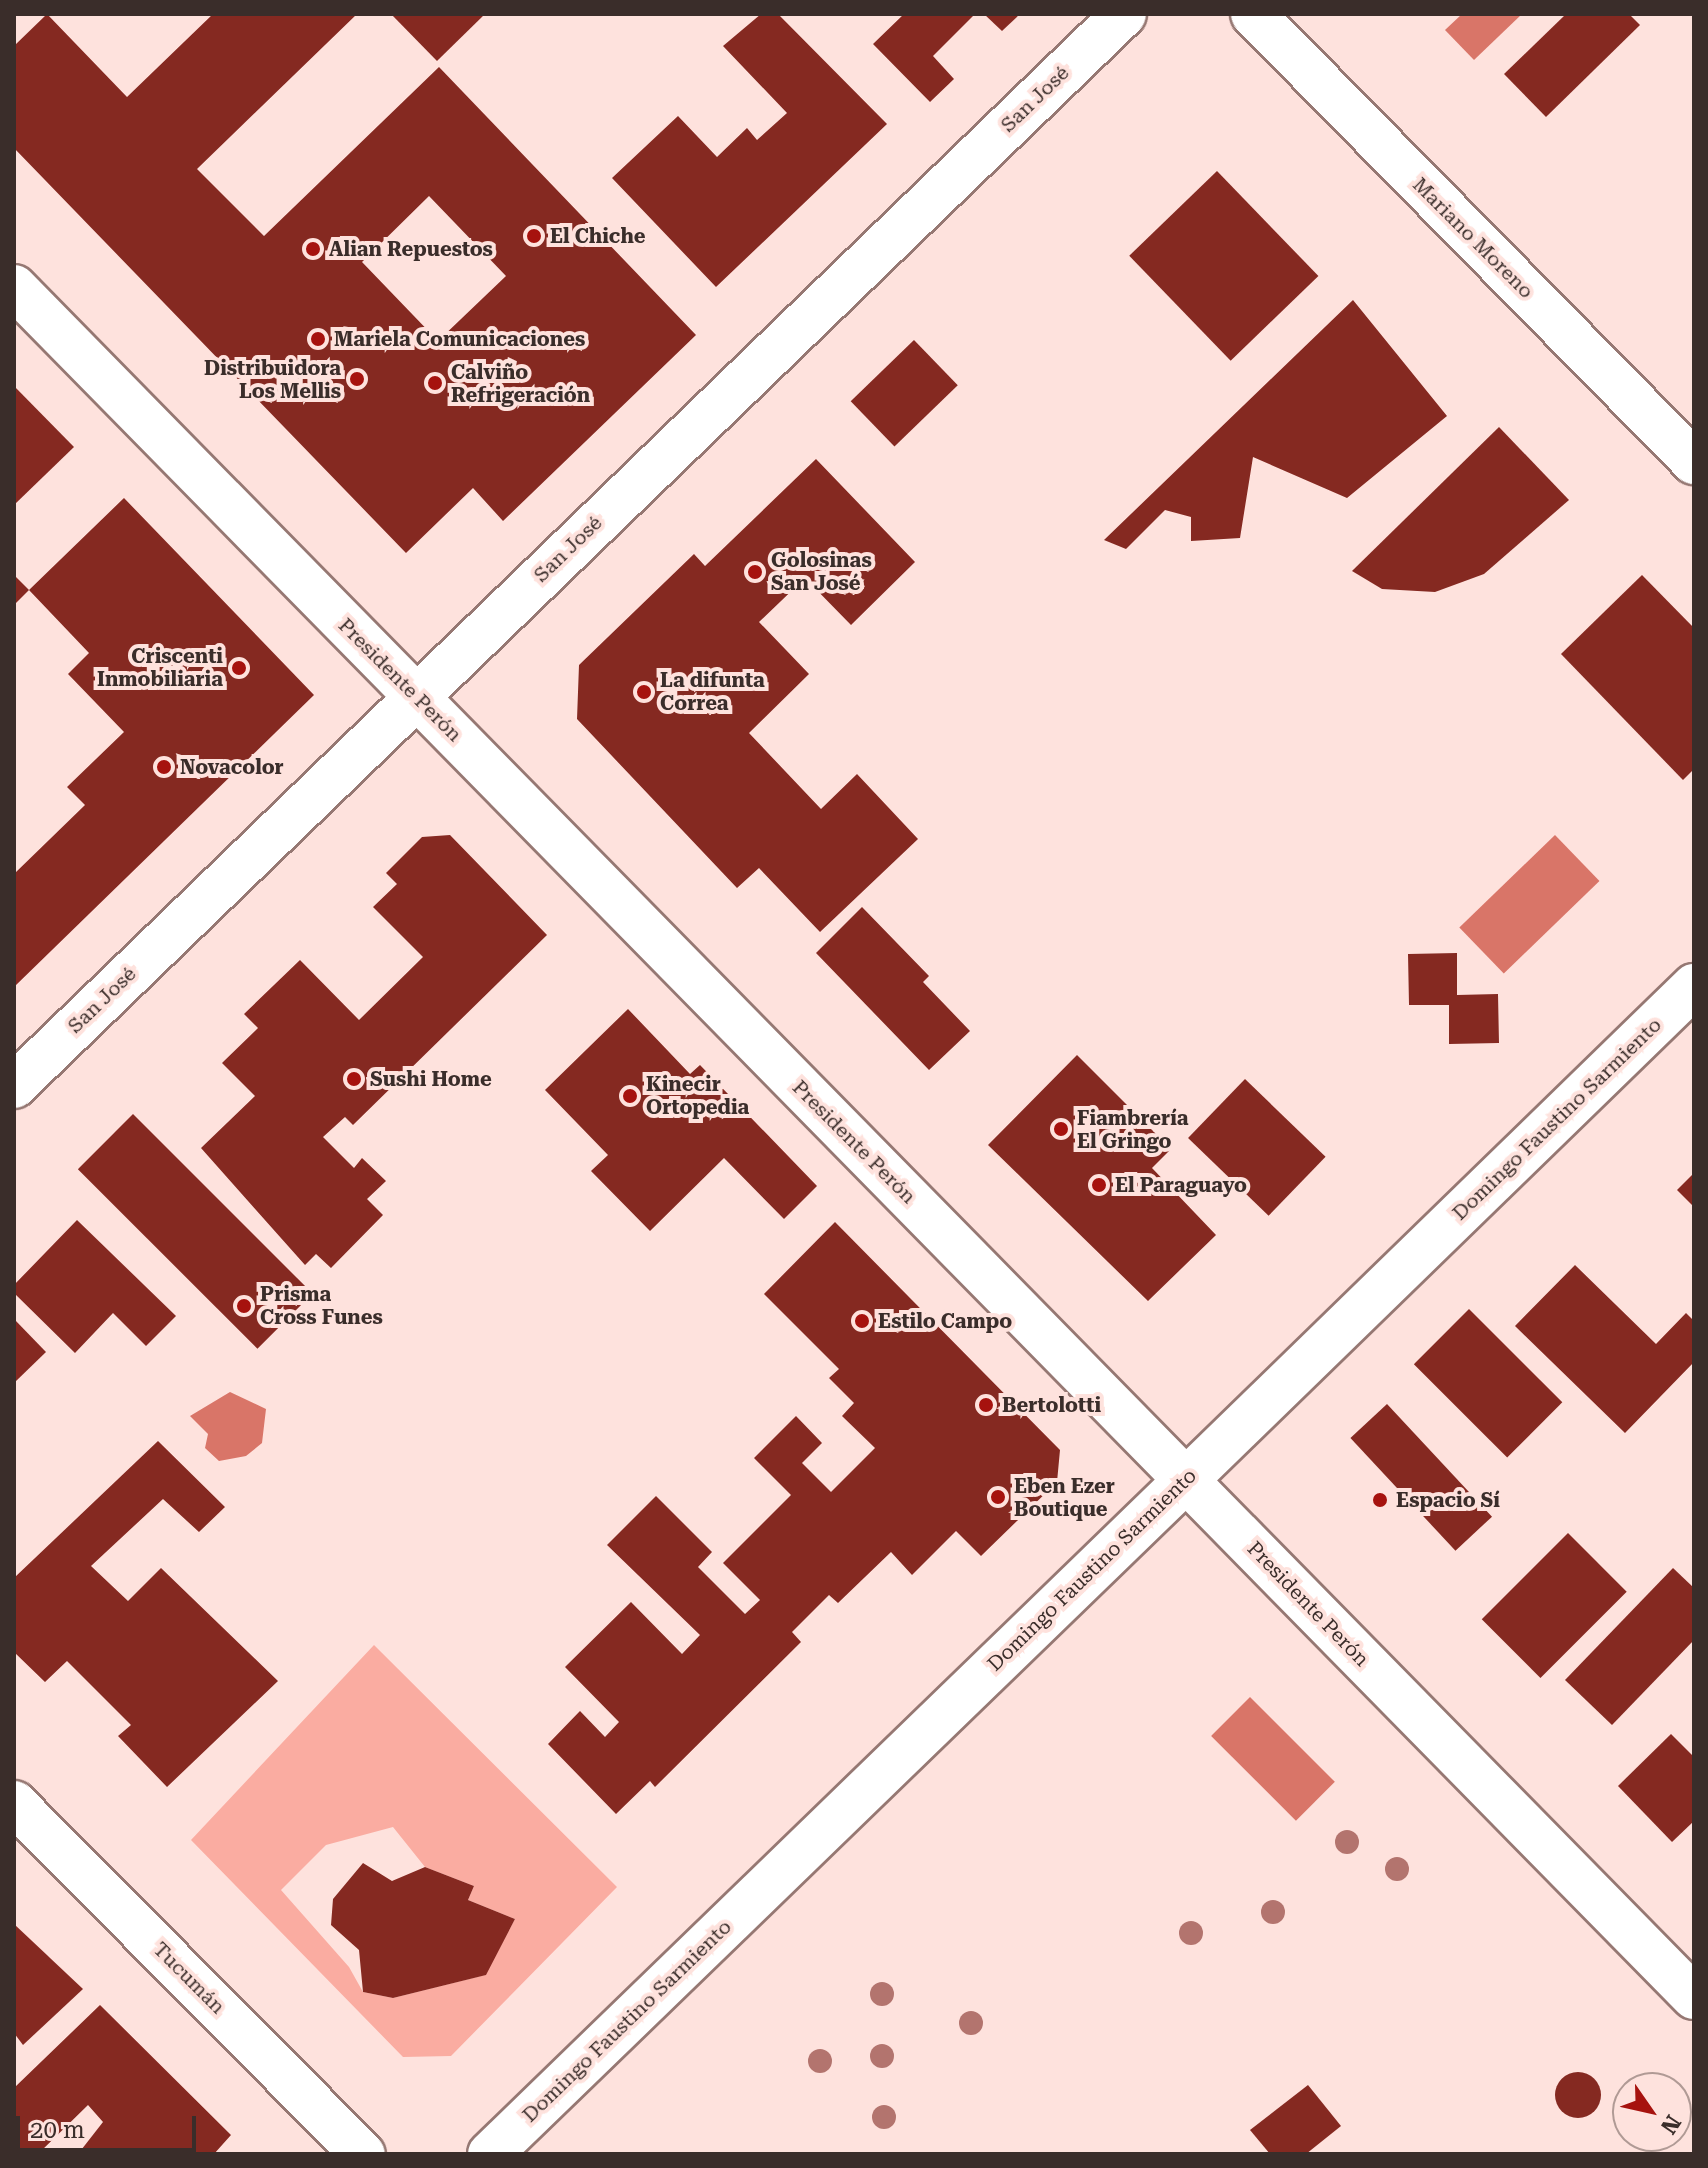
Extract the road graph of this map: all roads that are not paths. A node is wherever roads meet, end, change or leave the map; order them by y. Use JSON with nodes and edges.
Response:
{"nodes":[{"id":1,"x":1124,"y":14,"type":"edge"},
{"id":2,"x":1253,"y":14,"type":"edge"},
{"id":3,"x":14,"y":287,"type":"edge"},
{"id":4,"x":1694,"y":462,"type":"edge"},
{"id":5,"x":415,"y":695,"type":"junction"},
{"id":6,"x":1694,"y":986,"type":"edge"},
{"id":7,"x":14,"y":1086,"type":"edge"},
{"id":8,"x":1186,"y":1480,"type":"junction"},
{"id":9,"x":14,"y":1803,"type":"edge"},
{"id":10,"x":1694,"y":1997,"type":"edge"},
{"id":11,"x":363,"y":2154,"type":"edge"},
{"id":12,"x":490,"y":2154,"type":"edge"}],
"edges":[{"from":1,"to":5,"type":"street","name":"San José"},
{"from":2,"to":4,"type":"street","name":"Mariano Moreno"},
{"from":3,"to":5,"type":"street","name":"Presidente Perón"},
{"from":5,"to":7,"type":"street","name":"San José"},
{"from":5,"to":8,"type":"street","name":"Presidente Perón"},
{"from":6,"to":8,"type":"street","name":"Domingo Faustino Sarmiento"},
{"from":8,"to":10,"type":"street","name":"Presidente Perón"},
{"from":8,"to":12,"type":"street","name":"Domingo Faustino Sarmiento"},
{"from":9,"to":11,"type":"street","name":"Tucumán"}]}
